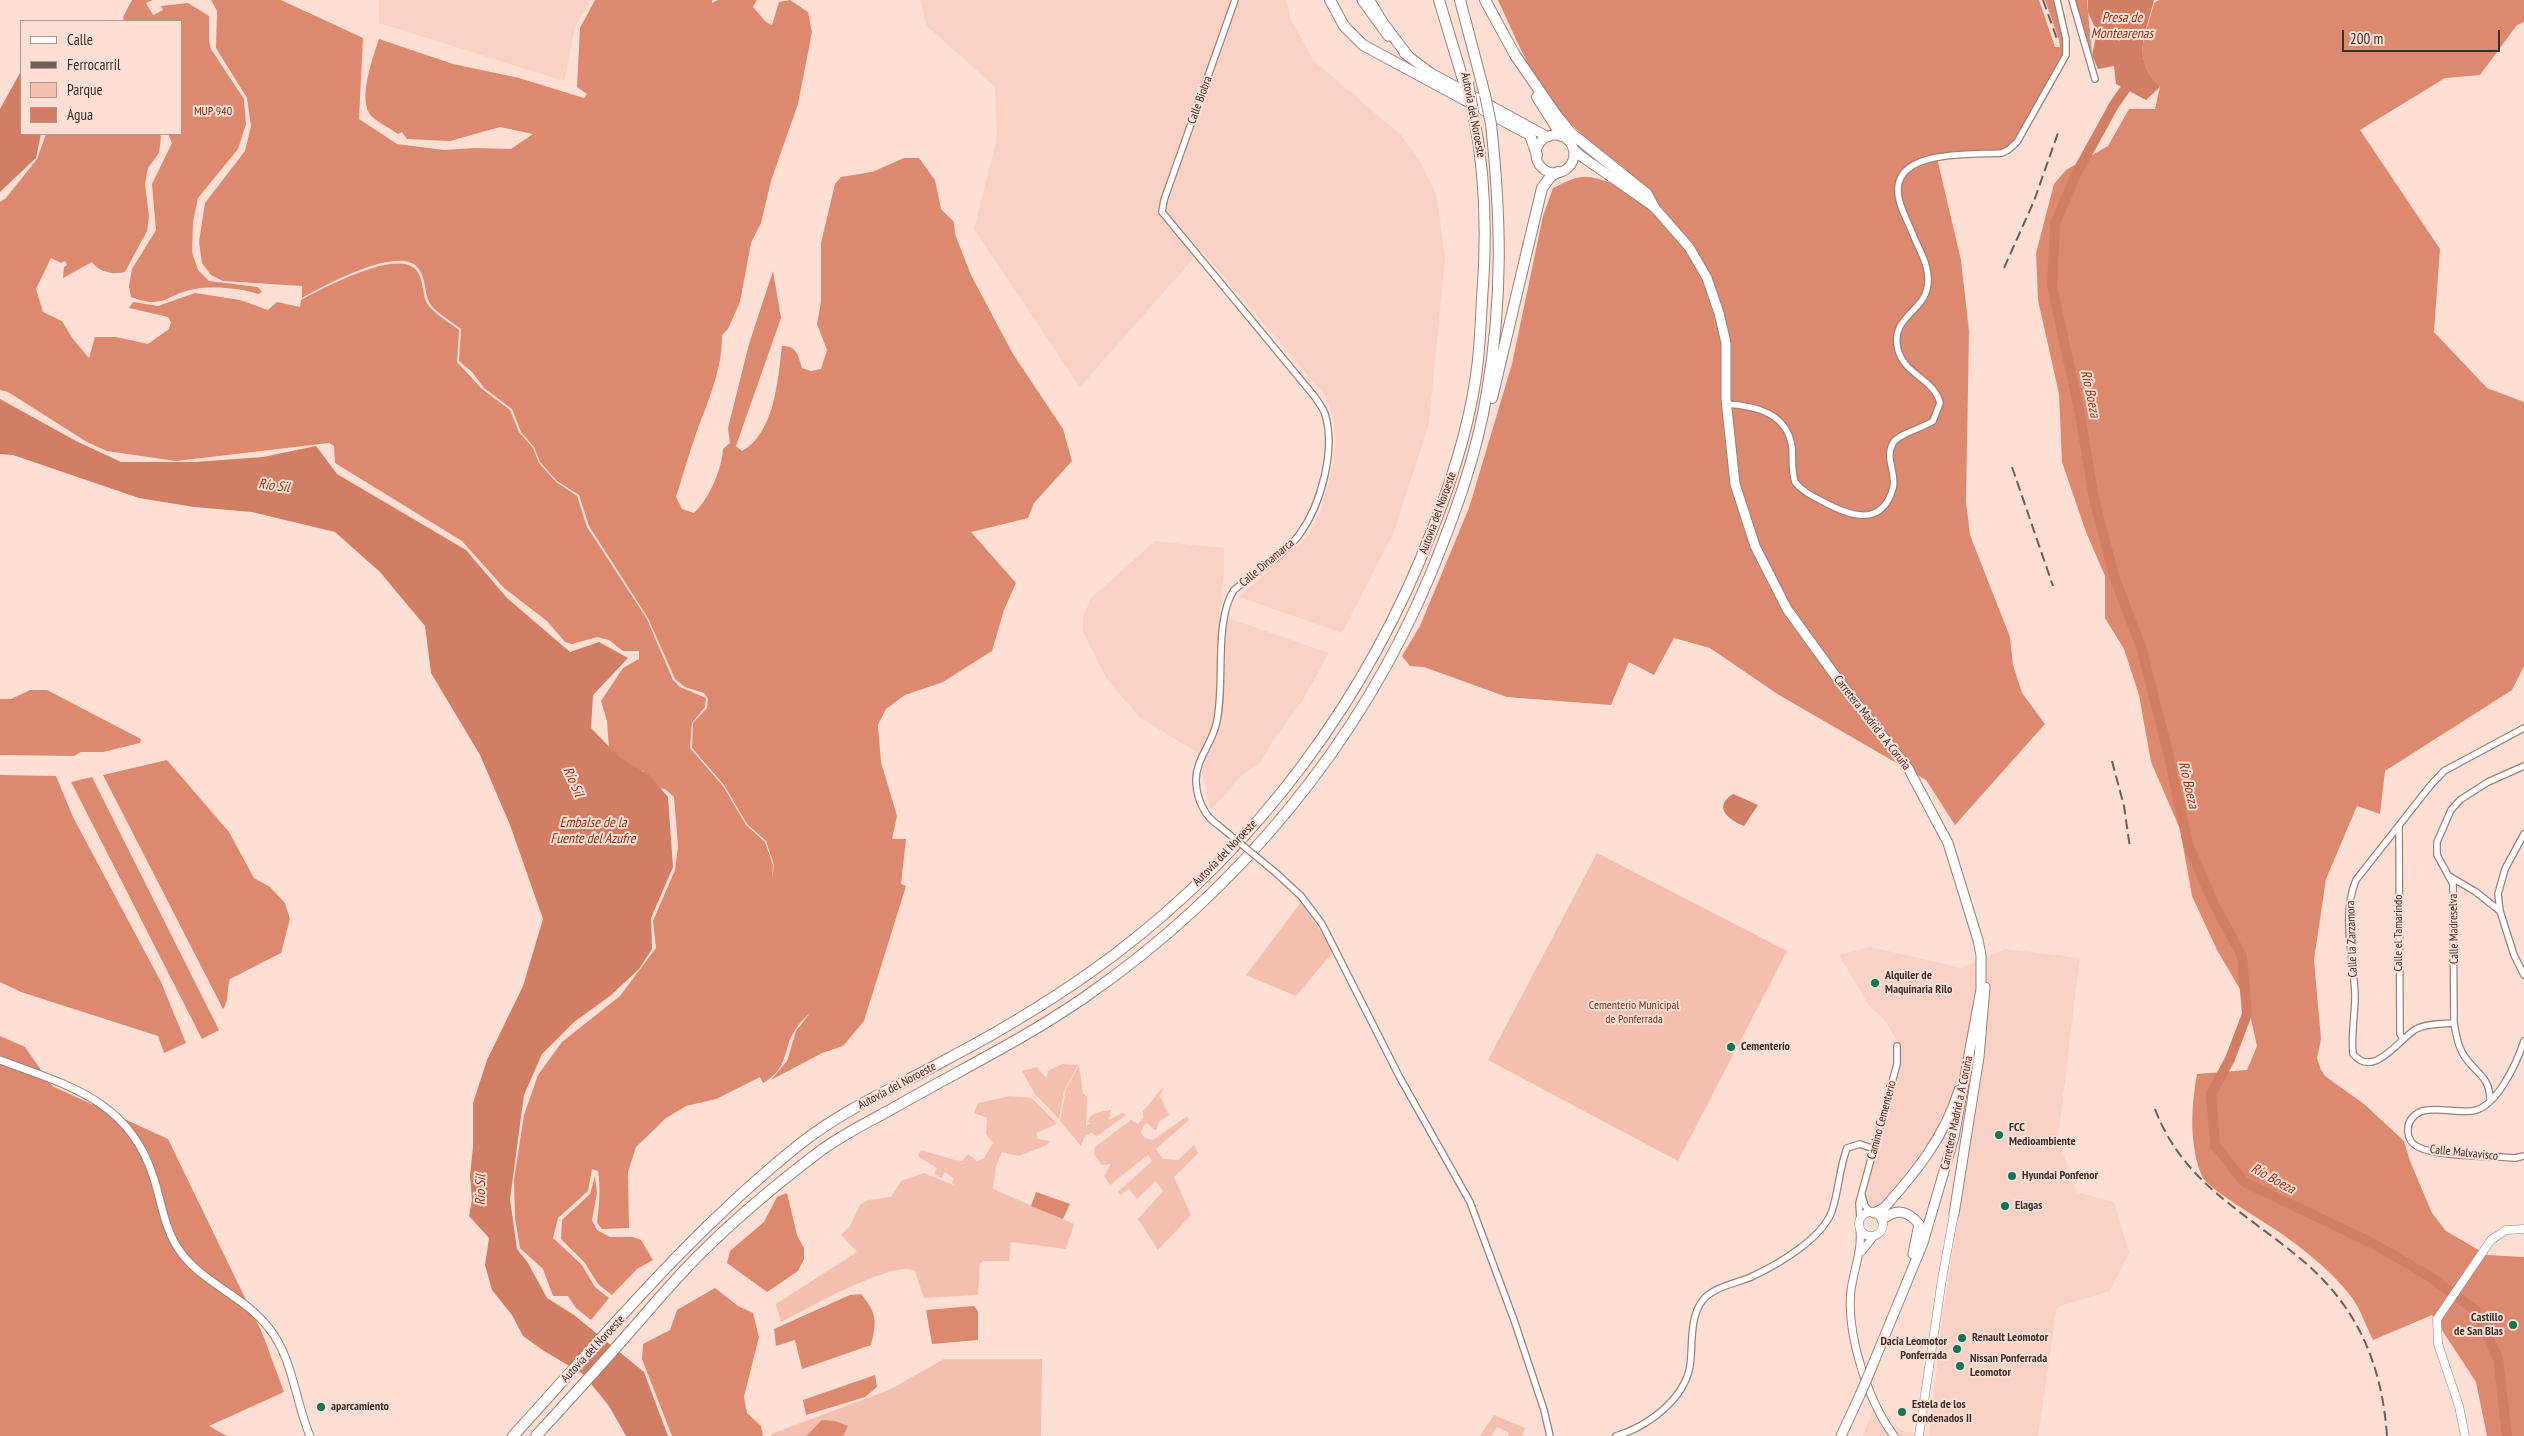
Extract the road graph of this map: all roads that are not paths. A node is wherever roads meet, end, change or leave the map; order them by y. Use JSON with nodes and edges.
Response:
{"nodes":[{"id":1,"x":1235,"y":0,"type":"edge"},
{"id":2,"x":1330,"y":0,"type":"edge"},
{"id":3,"x":1362,"y":0,"type":"edge"},
{"id":4,"x":1369,"y":0,"type":"edge"},
{"id":5,"x":1439,"y":0,"type":"edge"},
{"id":6,"x":1445,"y":0,"type":"edge"},
{"id":7,"x":1460,"y":0,"type":"edge"},
{"id":8,"x":1485,"y":0,"type":"edge"},
{"id":9,"x":2057,"y":0,"type":"edge"},
{"id":10,"x":2072,"y":0,"type":"edge"},
{"id":11,"x":1516,"y":55,"type":"junction"},
{"id":12,"x":1408,"y":56,"type":"junction"},
{"id":13,"x":2095,"y":79,"type":"dead end"},
{"id":14,"x":1466,"y":83,"type":"junction"},
{"id":15,"x":1514,"y":120,"type":"junction"},
{"id":16,"x":1562,"y":136,"type":"junction"},
{"id":17,"x":1548,"y":137,"type":"junction"},
{"id":18,"x":1574,"y":149,"type":"junction"},
{"id":19,"x":1538,"y":151,"type":"junction"},
{"id":20,"x":1599,"y":169,"type":"junction"},
{"id":21,"x":1562,"y":171,"type":"junction"},
{"id":22,"x":1164,"y":200,"type":"joint"},
{"id":23,"x":1654,"y":206,"type":"junction"},
{"id":24,"x":1727,"y":404,"type":"junction"},
{"id":25,"x":1426,"y":587,"type":"junction"},
{"id":26,"x":2524,"y":728,"type":"edge"},
{"id":27,"x":2524,"y":766,"type":"edge"},
{"id":28,"x":2398,"y":826,"type":"junction"},
{"id":29,"x":2524,"y":834,"type":"edge"},
{"id":30,"x":2449,"y":876,"type":"junction"},
{"id":31,"x":2500,"y":911,"type":"junction"},
{"id":32,"x":1981,"y":955,"type":"junction"},
{"id":33,"x":2524,"y":975,"type":"edge"},
{"id":34,"x":1976,"y":1020,"type":"junction"},
{"id":35,"x":2454,"y":1023,"type":"junction"},
{"id":36,"x":2403,"y":1039,"type":"junction"},
{"id":37,"x":2524,"y":1041,"type":"edge"},
{"id":38,"x":1897,"y":1046,"type":"dead end"},
{"id":39,"x":0,"y":1060,"type":"edge"},
{"id":40,"x":2490,"y":1100,"type":"junction"},
{"id":41,"x":1874,"y":1149,"type":"junction"},
{"id":42,"x":2524,"y":1156,"type":"edge"},
{"id":43,"x":1862,"y":1192,"type":"junction"},
{"id":44,"x":1872,"y":1212,"type":"junction"},
{"id":45,"x":1954,"y":1214,"type":"joint"},
{"id":46,"x":1860,"y":1219,"type":"junction"},
{"id":47,"x":1882,"y":1220,"type":"junction"},
{"id":48,"x":2524,"y":1229,"type":"edge"},
{"id":49,"x":1860,"y":1230,"type":"junction"},
{"id":50,"x":1874,"y":1236,"type":"junction"},
{"id":51,"x":1860,"y":1254,"type":"junction"},
{"id":52,"x":1891,"y":1323,"type":"junction"},
{"id":53,"x":310,"y":1436,"type":"edge"},
{"id":54,"x":513,"y":1436,"type":"edge"},
{"id":55,"x":536,"y":1436,"type":"edge"},
{"id":56,"x":1550,"y":1436,"type":"edge"},
{"id":57,"x":1616,"y":1436,"type":"edge"},
{"id":58,"x":1841,"y":1436,"type":"edge"},
{"id":59,"x":1894,"y":1436,"type":"edge"},
{"id":60,"x":1919,"y":1436,"type":"edge"},
{"id":61,"x":2466,"y":1436,"type":"edge"}],
"edges":[{"from":1,"to":22,"type":"street","name":"Calle Biobra"},
{"from":2,"to":19,"type":"highway"},
{"from":3,"to":12,"type":"highway"},
{"from":4,"to":12,"type":"highway"},
{"from":5,"to":14,"type":"highway"},
{"from":6,"to":14,"type":"highway","name":"Autovía del Noroeste"},
{"from":7,"to":25,"type":"highway","name":"Autovía del Noroeste","bridge":true},
{"from":8,"to":11,"type":"highway"},
{"from":9,"to":24,"type":"street"},
{"from":10,"to":13,"type":"street"},
{"from":11,"to":16,"type":"highway"},
{"from":11,"to":23,"type":"highway"},
{"from":12,"to":15,"type":"highway"},
{"from":14,"to":54,"type":"highway","name":"Autovía del Noroeste","bridge":true},
{"from":15,"to":17,"type":"highway"},
{"from":15,"to":19,"type":"highway"},
{"from":16,"to":17,"type":"highway"},
{"from":16,"to":18,"type":"highway"},
{"from":17,"to":19,"type":"highway"},
{"from":18,"to":20,"type":"highway","name":"Carretera Madrid a A Coruña"},
{"from":18,"to":21,"type":"highway"},
{"from":19,"to":21,"type":"highway"},
{"from":20,"to":21,"type":"highway","name":"Carretera Madrid a A Coruña"},
{"from":20,"to":23,"type":"highway","name":"Carretera Madrid a A Coruña"},
{"from":21,"to":25,"type":"highway"},
{"from":22,"to":56,"type":"street","name":"Calle Dinamarca","bridge":true},
{"from":23,"to":24,"type":"highway","name":"Carretera Madrid a A Coruña"},
{"from":24,"to":32,"type":"highway","name":"Carretera Madrid a A Coruña"},
{"from":25,"to":55,"type":"highway","name":"Autovía del Noroeste"},
{"from":26,"to":28,"type":"street","name":"Calle la Zarzamora"},
{"from":27,"to":30,"type":"street","name":"Calle Madreselva"},
{"from":28,"to":36,"type":"street","name":"Calle el Tamarindo"},
{"from":28,"to":36,"type":"street","name":"Calle la Zarzamora"},
{"from":29,"to":31,"type":"street"},
{"from":30,"to":31,"type":"street"},
{"from":30,"to":35,"type":"street","name":"Calle Madreselva"},
{"from":31,"to":33,"type":"street"},
{"from":32,"to":34,"type":"highway","name":"Carretera Madrid a A Coruña"},
{"from":32,"to":45,"type":"highway"},
{"from":34,"to":44,"type":"highway"},
{"from":34,"to":52,"type":"highway","name":"Carretera Madrid a A Coruña"},
{"from":35,"to":36,"type":"street","name":"Calle la Zarzamora"},
{"from":35,"to":40,"type":"street","name":"Calle Madreselva"},
{"from":37,"to":40,"type":"street","name":"Calle Malvavisco"},
{"from":38,"to":41,"type":"street","name":"Camino Cementerio"},
{"from":39,"to":53,"type":"street"},
{"from":40,"to":42,"type":"street","name":"Calle Malvavisco"},
{"from":41,"to":43,"type":"street","name":"Camino Cementerio"},
{"from":41,"to":57,"type":"street"},
{"from":43,"to":44,"type":"street"},
{"from":43,"to":46,"type":"street","name":"Camino Cementerio"},
{"from":44,"to":46,"type":"main road"},
{"from":44,"to":47,"type":"main road"},
{"from":45,"to":60,"type":"main road"},
{"from":46,"to":49,"type":"main road"},
{"from":47,"to":50,"type":"main road"},
{"from":47,"to":52,"type":"highway"},
{"from":48,"to":61,"type":"main road"},
{"from":49,"to":50,"type":"main road"},
{"from":49,"to":51,"type":"street"},
{"from":50,"to":51,"type":"street"},
{"from":51,"to":59,"type":"street"},
{"from":52,"to":58,"type":"highway","name":"Carretera Madrid a A Coruña","bridge":true}]}
